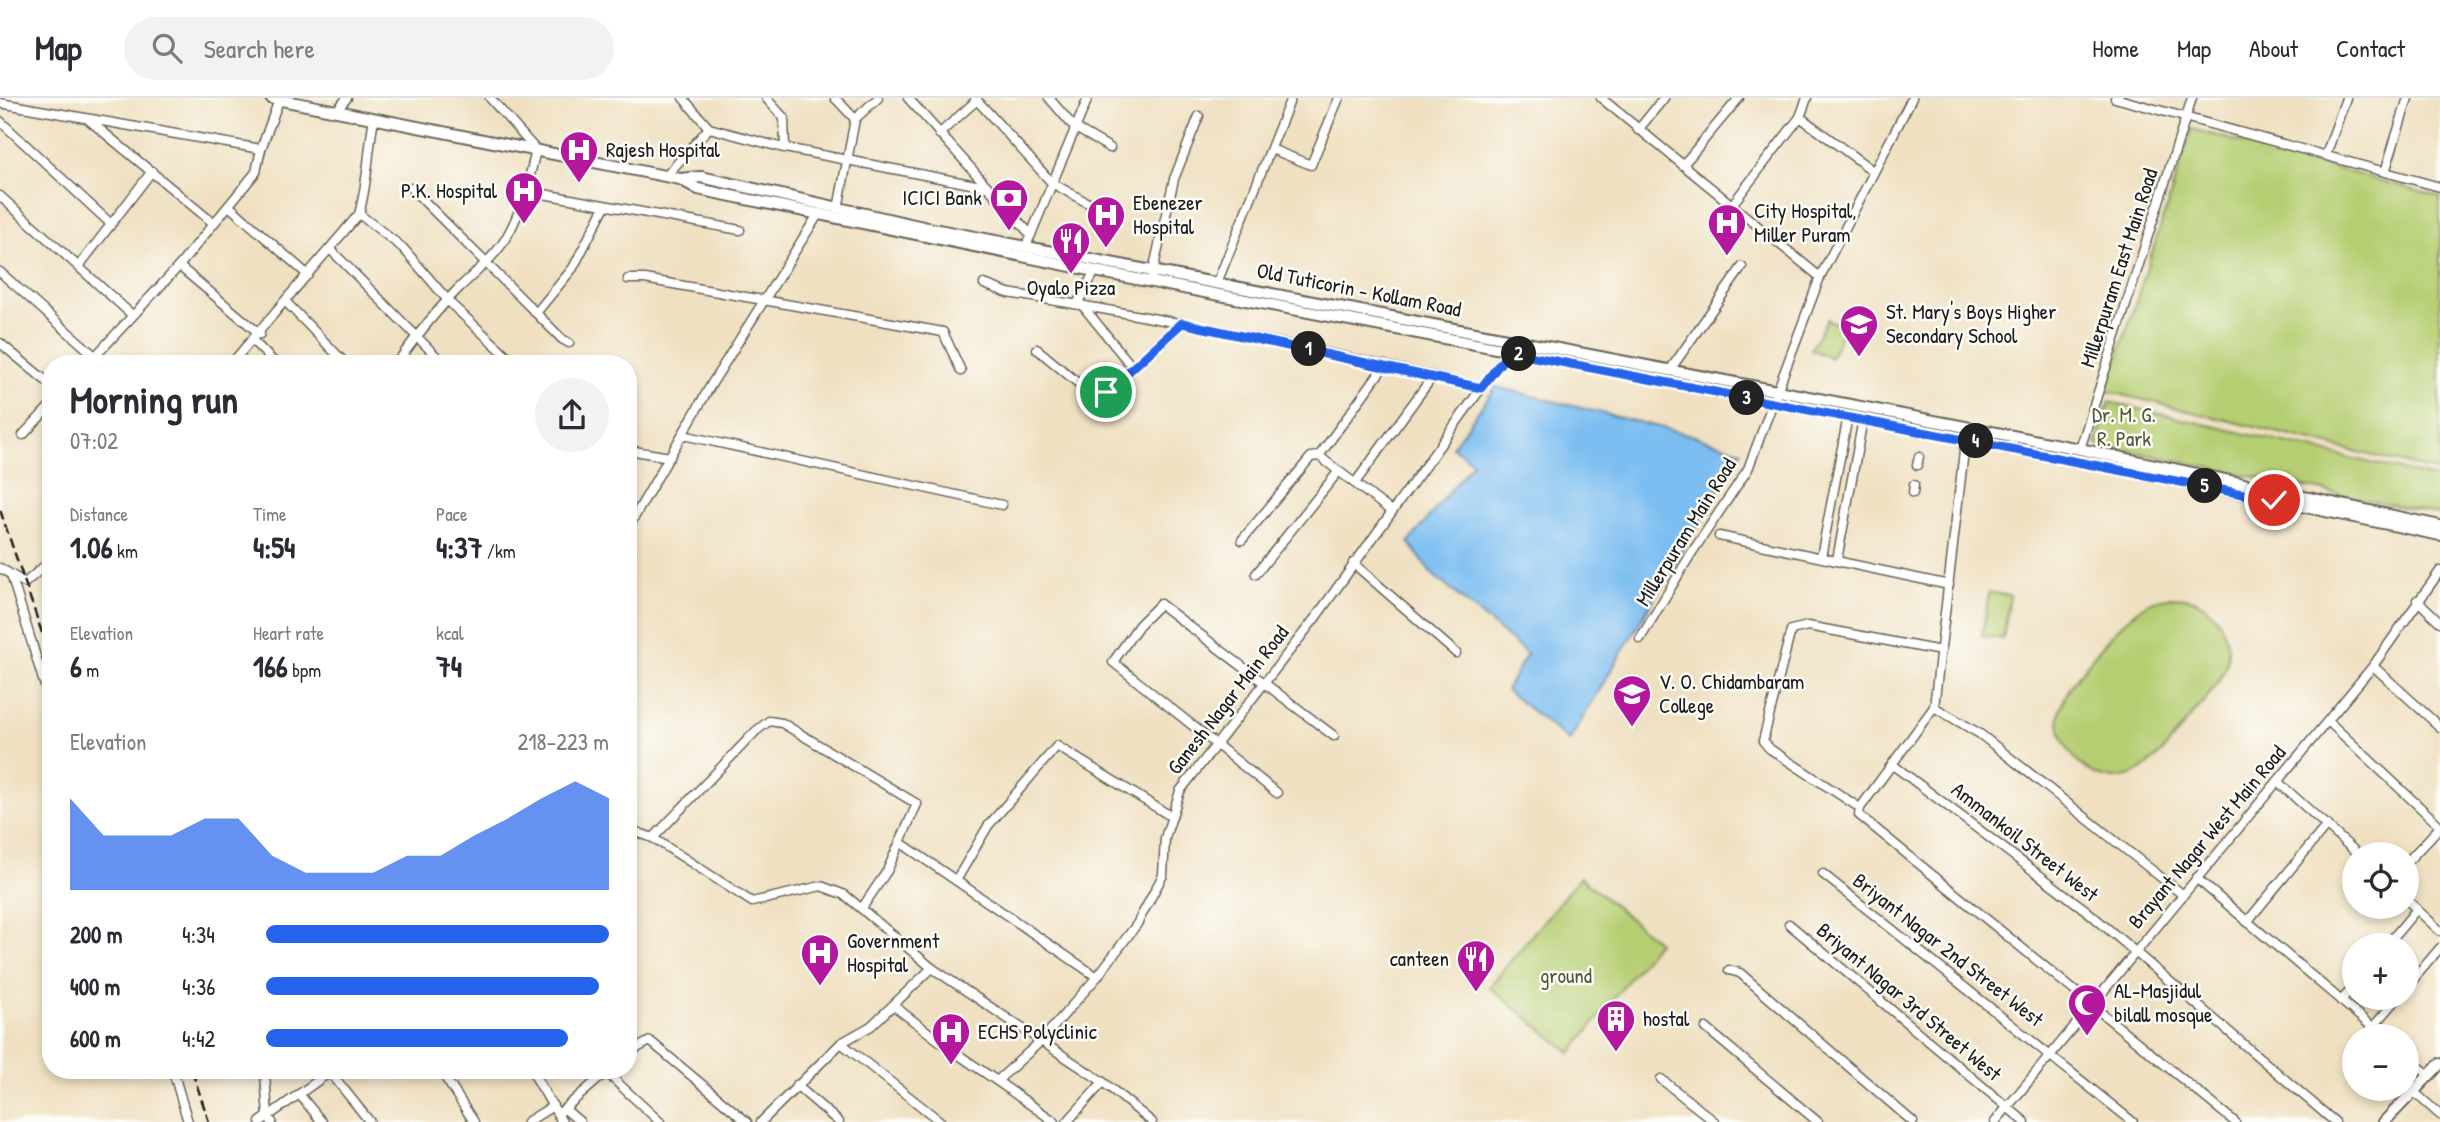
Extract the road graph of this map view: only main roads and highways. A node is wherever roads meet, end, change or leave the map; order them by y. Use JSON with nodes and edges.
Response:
{"nodes":[{"id":1,"x":275,"y":99,"type":"edge"},
{"id":2,"x":680,"y":180,"type":"junction"},
{"id":3,"x":1152,"y":275,"type":"junction"},
{"id":4,"x":1966,"y":433,"type":"junction"},
{"id":5,"x":2440,"y":526,"type":"edge"},
{"id":6,"x":2440,"y":535,"type":"edge"},
{"id":7,"x":2440,"y":1064,"type":"edge"},
{"id":8,"x":2384,"y":1122,"type":"edge"}],
"edges":[{"from":1,"to":2,"type":"main road","name":"Old Tuticorin - Kollam Road"},
{"from":2,"to":3,"type":"main road"},
{"from":2,"to":3,"type":"main road","name":"Old Tuticorin - Kollam Road"},
{"from":3,"to":4,"type":"main road","name":"Old Tuticorin - Kollam Road"},
{"from":3,"to":4,"type":"main road"},
{"from":4,"to":5,"type":"main road","name":"Old Tuticorin - Kollam Road"},
{"from":4,"to":6,"type":"main road"},
{"from":7,"to":8,"type":"main road"}]}
